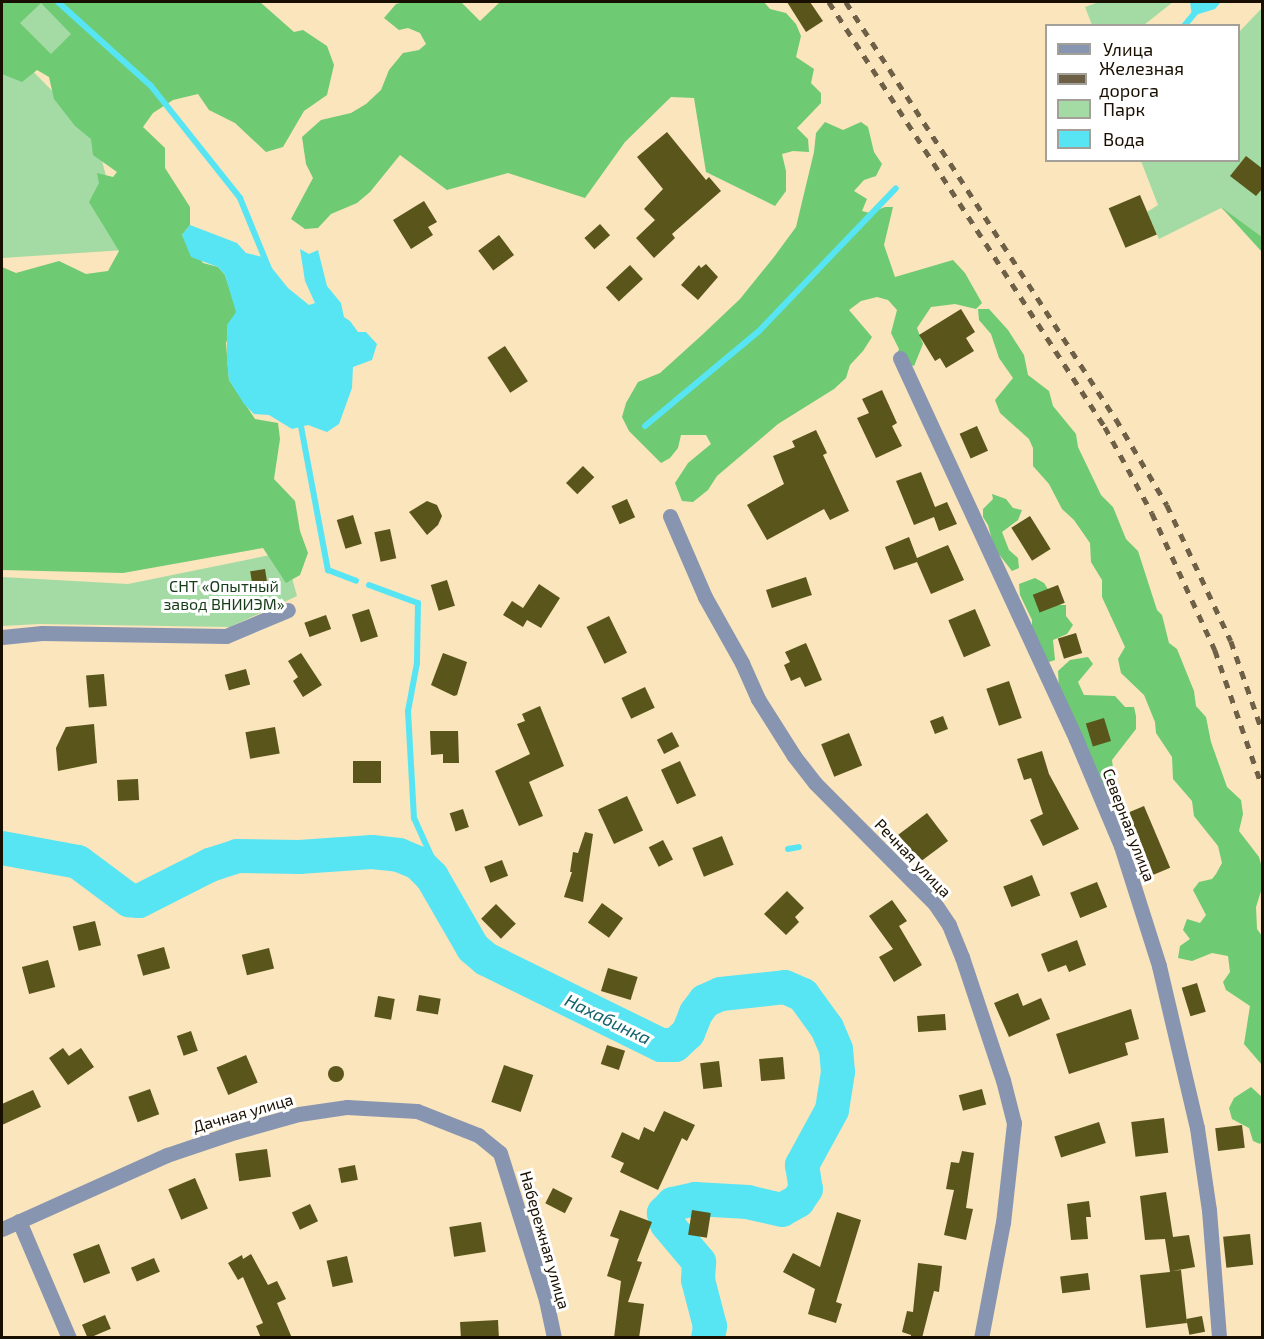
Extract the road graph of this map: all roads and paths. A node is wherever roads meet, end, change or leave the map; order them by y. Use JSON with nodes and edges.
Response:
{"nodes":[{"id":1,"x":900,"y":358,"type":"dead end"},
{"id":2,"x":670,"y":516,"type":"dead end"},
{"id":3,"x":288,"y":610,"type":"dead end"},
{"id":4,"x":2,"y":637,"type":"edge"},
{"id":5,"x":500,"y":1153,"type":"joint"},
{"id":6,"x":19,"y":1221,"type":"junction"},
{"id":7,"x":2,"y":1229,"type":"edge"},
{"id":8,"x":69,"y":1338,"type":"edge"},
{"id":9,"x":554,"y":1338,"type":"edge"},
{"id":10,"x":981,"y":1338,"type":"edge"},
{"id":11,"x":1219,"y":1338,"type":"edge"}],
"edges":[{"from":1,"to":11,"type":"street","name":"Северная улица"},
{"from":2,"to":10,"type":"street","name":"Речная улица"},
{"from":3,"to":4,"type":"street"},
{"from":5,"to":6,"type":"street","name":"Дачная улица"},
{"from":5,"to":9,"type":"street","name":"Набережная улица"},
{"from":6,"to":7,"type":"street","name":"Дачная улица"},
{"from":6,"to":8,"type":"street"}]}
